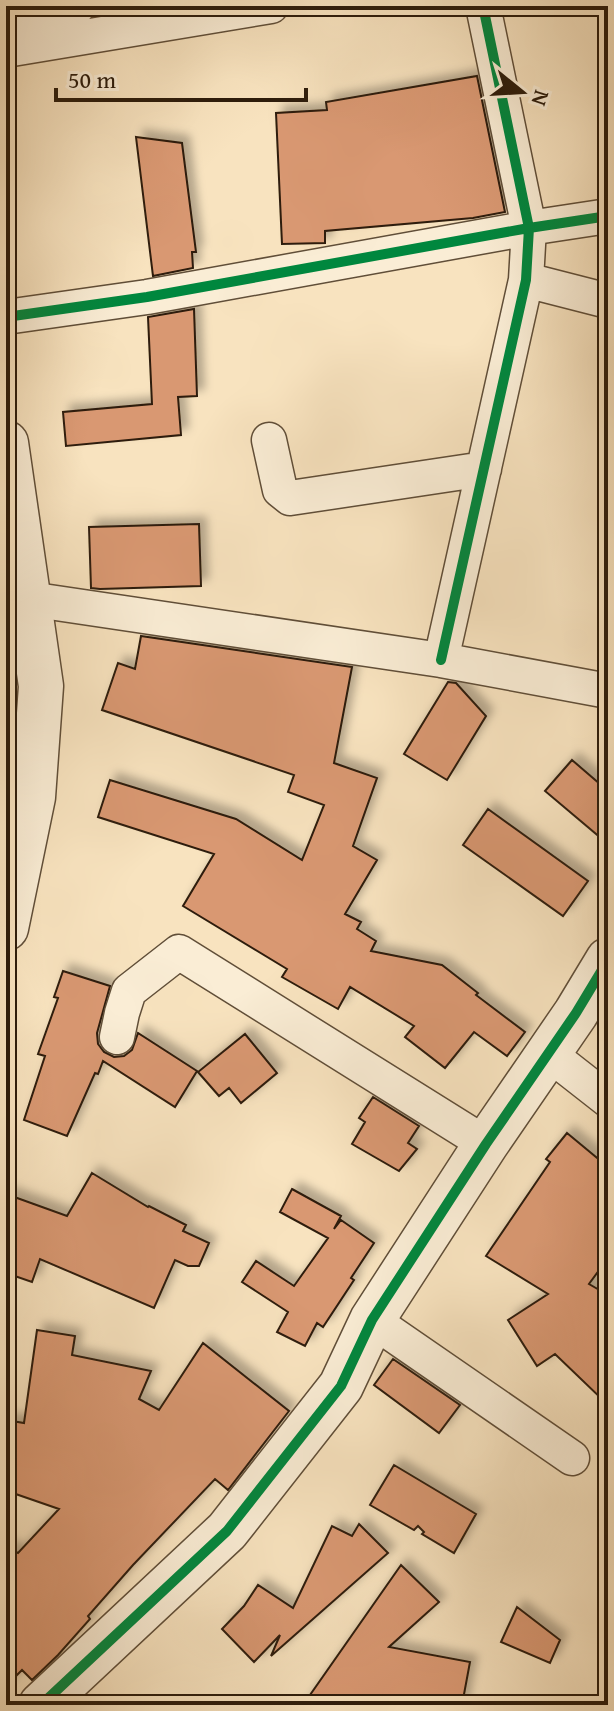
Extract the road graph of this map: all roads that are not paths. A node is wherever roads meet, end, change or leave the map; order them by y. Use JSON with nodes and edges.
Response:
{"nodes":[{"id":1,"x":78,"y":6,"type":"edge"},
{"id":2,"x":271,"y":6,"type":"edge"},
{"id":3,"x":483,"y":6,"type":"edge"},
{"id":4,"x":6,"y":18,"type":"edge"},
{"id":5,"x":6,"y":50,"type":"edge"},
{"id":6,"x":608,"y":216,"type":"edge"},
{"id":7,"x":529,"y":228,"type":"junction"},
{"id":8,"x":526,"y":280,"type":"junction"},
{"id":9,"x":608,"y":301,"type":"edge"},
{"id":10,"x":6,"y":317,"type":"edge"},
{"id":11,"x":269,"y":440,"type":"dead end"},
{"id":12,"x":6,"y":443,"type":"edge"},
{"id":13,"x":484,"y":469,"type":"junction"},
{"id":14,"x":29,"y":599,"type":"junction"},
{"id":15,"x":441,"y":660,"type":"junction"},
{"id":16,"x":608,"y":691,"type":"edge"},
{"id":17,"x":6,"y":928,"type":"edge"},
{"id":18,"x":608,"y":960,"type":"edge"},
{"id":19,"x":117,"y":1037,"type":"dead end"},
{"id":20,"x":548,"y":1053,"type":"junction"},
{"id":21,"x":608,"y":1100,"type":"edge"},
{"id":22,"x":486,"y":1144,"type":"junction"},
{"id":23,"x":372,"y":1320,"type":"junction"},
{"id":24,"x":572,"y":1458,"type":"dead end"},
{"id":25,"x":41,"y":1705,"type":"edge"}],
"edges":[{"from":1,"to":4,"type":"street"},
{"from":2,"to":5,"type":"street"},
{"from":3,"to":7,"type":"street"},
{"from":6,"to":7,"type":"street"},
{"from":7,"to":8,"type":"street"},
{"from":7,"to":10,"type":"street"},
{"from":8,"to":9,"type":"street"},
{"from":8,"to":13,"type":"street"},
{"from":11,"to":13,"type":"street"},
{"from":12,"to":14,"type":"street"},
{"from":13,"to":15,"type":"street"},
{"from":14,"to":15,"type":"street"},
{"from":14,"to":17,"type":"street"},
{"from":15,"to":16,"type":"street"},
{"from":18,"to":20,"type":"street"},
{"from":19,"to":22,"type":"street"},
{"from":20,"to":21,"type":"street"},
{"from":20,"to":22,"type":"street"},
{"from":22,"to":23,"type":"street"},
{"from":23,"to":24,"type":"street"},
{"from":23,"to":25,"type":"street"}]}
